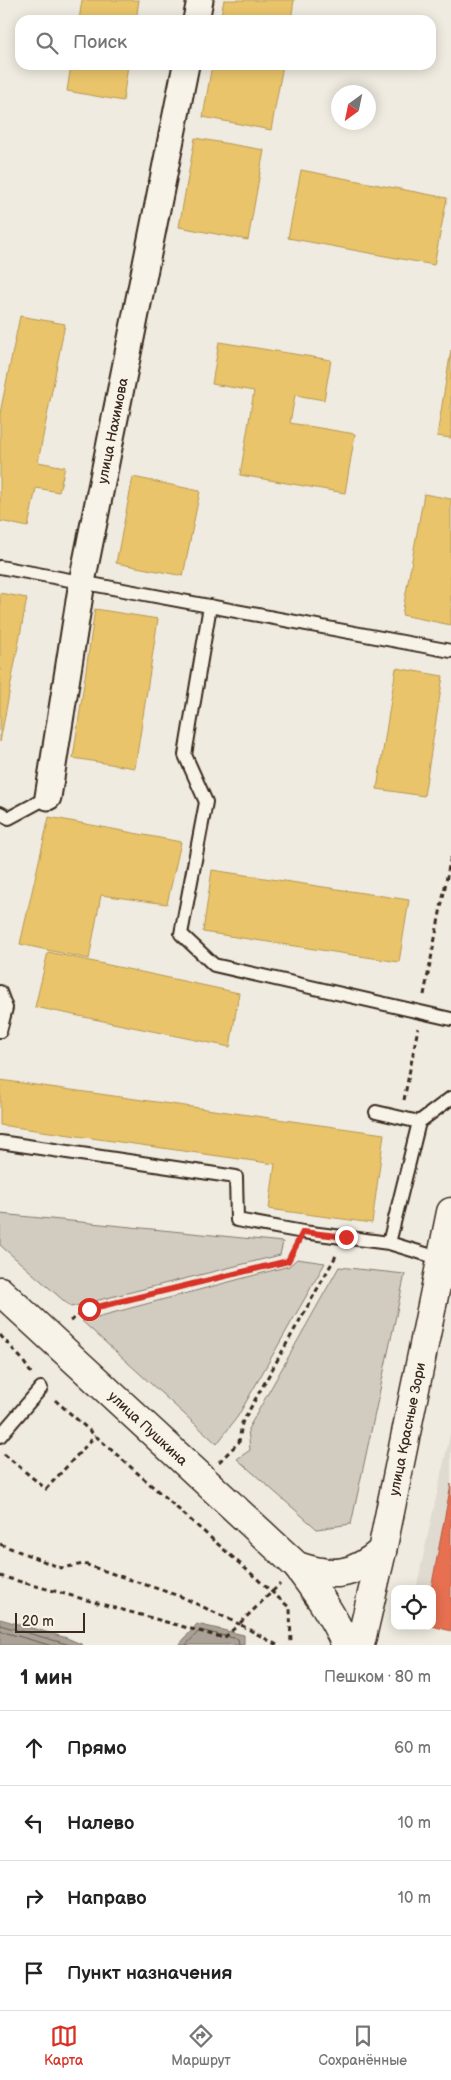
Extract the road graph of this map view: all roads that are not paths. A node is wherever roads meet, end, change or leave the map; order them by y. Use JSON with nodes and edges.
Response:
{"nodes":[{"id":1,"x":200,"y":0,"type":"edge"},
{"id":2,"x":197,"y":15,"type":"edge"},
{"id":3,"x":185,"y":70,"type":"edge"},
{"id":4,"x":0,"y":567,"type":"edge"},
{"id":5,"x":82,"y":582,"type":"junction"},
{"id":6,"x":210,"y":606,"type":"junction"},
{"id":7,"x":451,"y":650,"type":"edge"},
{"id":8,"x":48,"y":798,"type":"joint"},
{"id":9,"x":0,"y":813,"type":"edge"},
{"id":10,"x":0,"y":992,"type":"edge"},
{"id":11,"x":451,"y":1019,"type":"edge"},
{"id":12,"x":0,"y":1032,"type":"edge"},
{"id":13,"x":451,"y":1098,"type":"edge"},
{"id":14,"x":376,"y":1112,"type":"dead end"},
{"id":15,"x":419,"y":1122,"type":"junction"},
{"id":16,"x":0,"y":1142,"type":"edge"},
{"id":17,"x":451,"y":1212,"type":"edge"},
{"id":18,"x":388,"y":1243,"type":"junction"},
{"id":19,"x":447,"y":1260,"type":"edge"},
{"id":20,"x":0,"y":1291,"type":"edge"},
{"id":21,"x":41,"y":1388,"type":"road end"},
{"id":22,"x":0,"y":1436,"type":"edge"},
{"id":23,"x":382,"y":1551,"type":"junction"},
{"id":24,"x":296,"y":1566,"type":"junction"},
{"id":25,"x":346,"y":1645,"type":"edge"},
{"id":26,"x":360,"y":1645,"type":"edge"}],
"edges":[{"from":1,"to":2,"type":"street"},
{"from":3,"to":5,"type":"street","name":"улица Нахимова"},
{"from":4,"to":5,"type":"lane"},
{"from":5,"to":6,"type":"lane"},
{"from":5,"to":8,"type":"street","name":"улица Нахимова"},
{"from":6,"to":7,"type":"lane"},
{"from":6,"to":11,"type":"lane"},
{"from":8,"to":9,"type":"lane"},
{"from":10,"to":12,"type":"lane"},
{"from":13,"to":15,"type":"lane"},
{"from":14,"to":15,"type":"lane"},
{"from":15,"to":18,"type":"lane"},
{"from":16,"to":18,"type":"lane"},
{"from":17,"to":19,"type":"street","name":"улица Красные Зори"},
{"from":18,"to":19,"type":"lane"},
{"from":19,"to":23,"type":"street","name":"улица Красные Зори"},
{"from":20,"to":24,"type":"street","name":"улица Пушкина"},
{"from":21,"to":22,"type":"lane"},
{"from":23,"to":24,"type":"street","name":"улица Пушкина"},
{"from":23,"to":26,"type":"street","name":"улица Красные Зори"},
{"from":24,"to":25,"type":"street","name":"улица Пушкина"}]}
